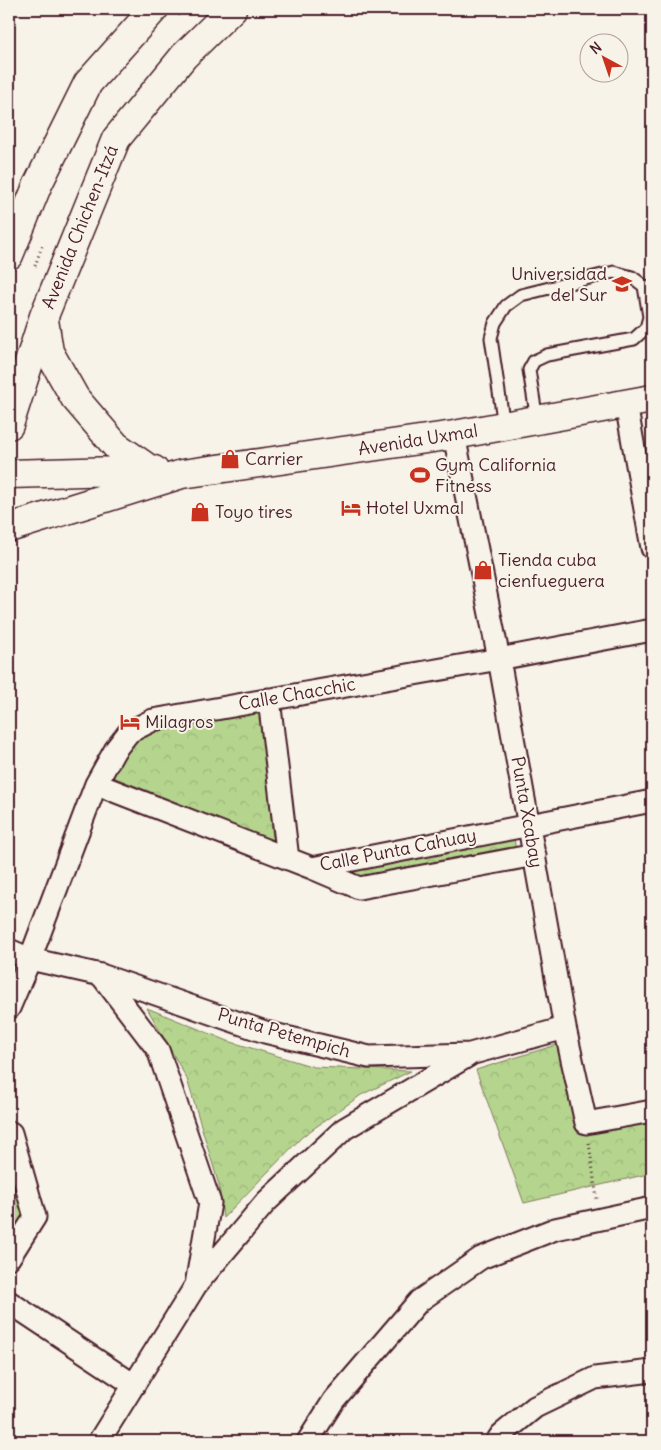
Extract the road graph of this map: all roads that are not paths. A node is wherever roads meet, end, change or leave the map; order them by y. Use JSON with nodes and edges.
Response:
{"nodes":[{"id":1,"x":232,"y":9,"type":"edge"},
{"id":2,"x":149,"y":10,"type":"edge"},
{"id":3,"x":9,"y":255,"type":"edge"},
{"id":4,"x":44,"y":316,"type":"junction"},
{"id":5,"x":652,"y":399,"type":"edge"},
{"id":6,"x":626,"y":404,"type":"junction"},
{"id":7,"x":537,"y":420,"type":"junction"},
{"id":8,"x":9,"y":425,"type":"edge"},
{"id":9,"x":504,"y":426,"type":"junction"},
{"id":10,"x":454,"y":435,"type":"junction"},
{"id":11,"x":149,"y":469,"type":"junction"},
{"id":12,"x":9,"y":474,"type":"edge"},
{"id":13,"x":182,"y":474,"type":"junction"},
{"id":14,"x":9,"y":528,"type":"edge"},
{"id":15,"x":652,"y":548,"type":"edge"},
{"id":16,"x":652,"y":630,"type":"edge"},
{"id":17,"x":499,"y":660,"type":"junction"},
{"id":18,"x":269,"y":699,"type":"junction"},
{"id":19,"x":96,"y":784,"type":"junction"},
{"id":20,"x":652,"y":801,"type":"edge"},
{"id":21,"x":530,"y":824,"type":"junction"},
{"id":22,"x":534,"y":855,"type":"junction"},
{"id":23,"x":288,"y":859,"type":"junction"},
{"id":24,"x":312,"y":868,"type":"junction"},
{"id":25,"x":9,"y":950,"type":"edge"},
{"id":26,"x":30,"y":959,"type":"junction"},
{"id":27,"x":101,"y":975,"type":"junction"},
{"id":28,"x":9,"y":1008,"type":"edge"},
{"id":29,"x":565,"y":1028,"type":"junction"},
{"id":30,"x":470,"y":1054,"type":"junction"},
{"id":31,"x":652,"y":1111,"type":"edge"},
{"id":32,"x":9,"y":1132,"type":"edge"},
{"id":33,"x":652,"y":1208,"type":"edge"},
{"id":34,"x":9,"y":1258,"type":"edge"},
{"id":35,"x":196,"y":1285,"type":"junction"},
{"id":36,"x":9,"y":1302,"type":"edge"},
{"id":37,"x":652,"y":1371,"type":"edge"},
{"id":38,"x":134,"y":1385,"type":"junction"},
{"id":39,"x":98,"y":1441,"type":"edge"},
{"id":40,"x":308,"y":1441,"type":"edge"},
{"id":41,"x":497,"y":1441,"type":"edge"}],
"edges":[{"from":1,"to":4,"type":"main road","name":"Avenida Chichen-Itzá"},
{"from":2,"to":3,"type":"main road"},
{"from":4,"to":8,"type":"main road","name":"Avenida Chichen-Itzá"},
{"from":4,"to":11,"type":"main road"},
{"from":5,"to":6,"type":"main road","name":"Avenida Uxmal"},
{"from":6,"to":7,"type":"main road","name":"Avenida Uxmal"},
{"from":6,"to":15,"type":"street"},
{"from":7,"to":9,"type":"main road","name":"Avenida Uxmal"},
{"from":7,"to":9,"type":"lane"},
{"from":9,"to":10,"type":"main road","name":"Avenida Uxmal"},
{"from":10,"to":13,"type":"main road","name":"Avenida Uxmal"},
{"from":10,"to":17,"type":"street","name":"Punta Xcabay"},
{"from":11,"to":12,"type":"main road","name":"Avenida Uxmal"},
{"from":11,"to":13,"type":"main road","name":"Avenida Uxmal"},
{"from":13,"to":14,"type":"main road","name":"Avenida Uxmal"},
{"from":16,"to":17,"type":"street","name":"Calle Chacchic"},
{"from":17,"to":18,"type":"street","name":"Calle Chacchic"},
{"from":17,"to":21,"type":"street","name":"Punta Xcabay"},
{"from":18,"to":19,"type":"street","name":"Calle Chacchic"},
{"from":18,"to":23,"type":"street"},
{"from":19,"to":23,"type":"street","name":"Calle Punta Cahuay"},
{"from":19,"to":26,"type":"street","name":"Calle Chacchic"},
{"from":20,"to":21,"type":"street","name":"Calle Punta Cahuay"},
{"from":21,"to":22,"type":"street","name":"Punta Xcabay"},
{"from":21,"to":24,"type":"street","name":"Calle Punta Cahuay"},
{"from":22,"to":24,"type":"street"},
{"from":22,"to":29,"type":"street","name":"Punta Xcabay"},
{"from":23,"to":24,"type":"street","name":"Calle Punta Cahuay"},
{"from":25,"to":26,"type":"street","name":"Punta Petempich"},
{"from":26,"to":27,"type":"street","name":"Punta Petempich"},
{"from":26,"to":28,"type":"street","name":"Calle Chacchic"},
{"from":27,"to":30,"type":"street","name":"Punta Petempich"},
{"from":27,"to":35,"type":"street"},
{"from":29,"to":30,"type":"street","name":"Punta Petempich"},
{"from":29,"to":31,"type":"street","name":"Punta Xcabay"},
{"from":30,"to":35,"type":"street"},
{"from":32,"to":34,"type":"street"},
{"from":33,"to":40,"type":"street"},
{"from":35,"to":38,"type":"street"},
{"from":36,"to":38,"type":"street"},
{"from":37,"to":41,"type":"street"},
{"from":38,"to":39,"type":"street"}]}
